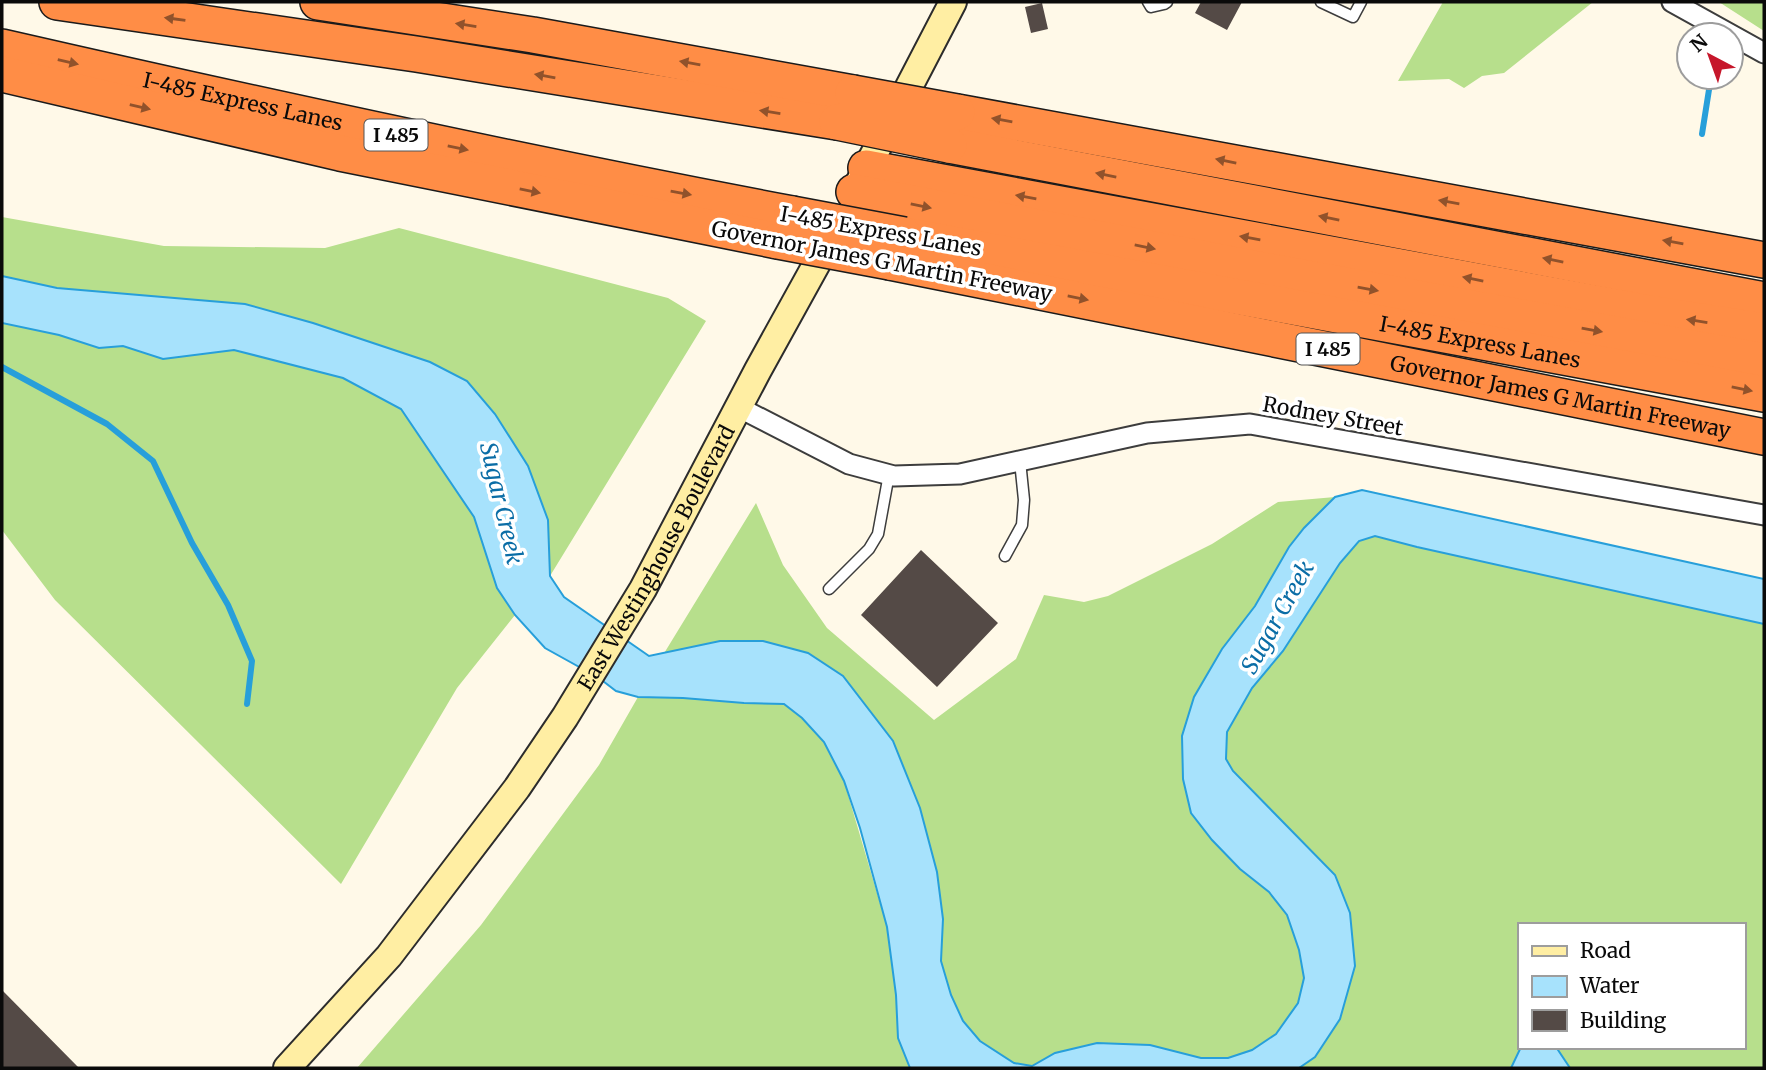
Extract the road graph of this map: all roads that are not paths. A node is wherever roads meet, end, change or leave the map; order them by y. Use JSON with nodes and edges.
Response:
{"nodes":[{"id":1,"x":57,"y":2,"type":"edge"},
{"id":2,"x":209,"y":2,"type":"edge"},
{"id":3,"x":318,"y":2,"type":"edge"},
{"id":4,"x":953,"y":2,"type":"edge"},
{"id":5,"x":1148,"y":2,"type":"edge"},
{"id":6,"x":1167,"y":2,"type":"edge"},
{"id":7,"x":1321,"y":2,"type":"edge"},
{"id":8,"x":1361,"y":2,"type":"edge"},
{"id":9,"x":1672,"y":2,"type":"edge"},
{"id":10,"x":2,"y":47,"type":"edge"},
{"id":11,"x":1764,"y":53,"type":"edge"},
{"id":12,"x":416,"y":54,"type":"junction"},
{"id":13,"x":2,"y":74,"type":"edge"},
{"id":14,"x":845,"y":107,"type":"junction"},
{"id":15,"x":860,"y":180,"type":"junction"},
{"id":16,"x":785,"y":228,"type":"junction"},
{"id":17,"x":897,"y":248,"type":"junction"},
{"id":18,"x":1764,"y":260,"type":"edge"},
{"id":19,"x":1764,"y":300,"type":"edge"},
{"id":20,"x":1764,"y":331,"type":"edge"},
{"id":21,"x":1764,"y":361,"type":"edge"},
{"id":22,"x":1764,"y":394,"type":"edge"},
{"id":23,"x":740,"y":408,"type":"junction"},
{"id":24,"x":1764,"y":437,"type":"edge"},
{"id":25,"x":1020,"y":461,"type":"junction"},
{"id":26,"x":889,"y":474,"type":"junction"},
{"id":27,"x":1764,"y":515,"type":"edge"},
{"id":28,"x":1005,"y":556,"type":"dead end"},
{"id":29,"x":829,"y":589,"type":"dead end"},
{"id":30,"x":287,"y":1068,"type":"edge"}],
"edges":[{"from":12,"to":1,"type":"highway","one_way":true},
{"from":2,"to":12,"type":"highway"},
{"from":14,"to":3,"type":"highway","one_way":true},
{"from":4,"to":15,"type":"main road","name":"East Westinghouse Boulevard"},
{"from":5,"to":6,"type":"lane"},
{"from":7,"to":8,"type":"lane"},
{"from":9,"to":11,"type":"street"},
{"from":10,"to":16,"type":"highway","name":"I-485 Express Lanes","number":"I 485","one_way":true},
{"from":14,"to":12,"type":"highway","one_way":true},
{"from":13,"to":16,"type":"highway","name":"Governor James G Martin Freeway","number":"I 485","one_way":true},
{"from":18,"to":14,"type":"highway","one_way":true,"bridge":true},
{"from":19,"to":14,"type":"highway","one_way":true,"bridge":true},
{"from":20,"to":15,"type":"highway","one_way":true},
{"from":15,"to":21,"type":"highway","one_way":true},
{"from":15,"to":23,"type":"main road","name":"East Westinghouse Boulevard"},
{"from":16,"to":17,"type":"highway","name":"Governor James G Martin Freeway","number":"I 485","bridge":true},
{"from":17,"to":22,"type":"highway","name":"I-485 Express Lanes","number":"I 485","one_way":true},
{"from":17,"to":24,"type":"highway","name":"Governor James G Martin Freeway","number":"I 485","one_way":true},
{"from":23,"to":26,"type":"street","name":"Rodney Street"},
{"from":23,"to":30,"type":"main road","name":"East Westinghouse Boulevard"},
{"from":25,"to":26,"type":"street","name":"Rodney Street"},
{"from":25,"to":27,"type":"street","name":"Rodney Street"},
{"from":25,"to":28,"type":"lane"},
{"from":26,"to":29,"type":"lane"}]}
